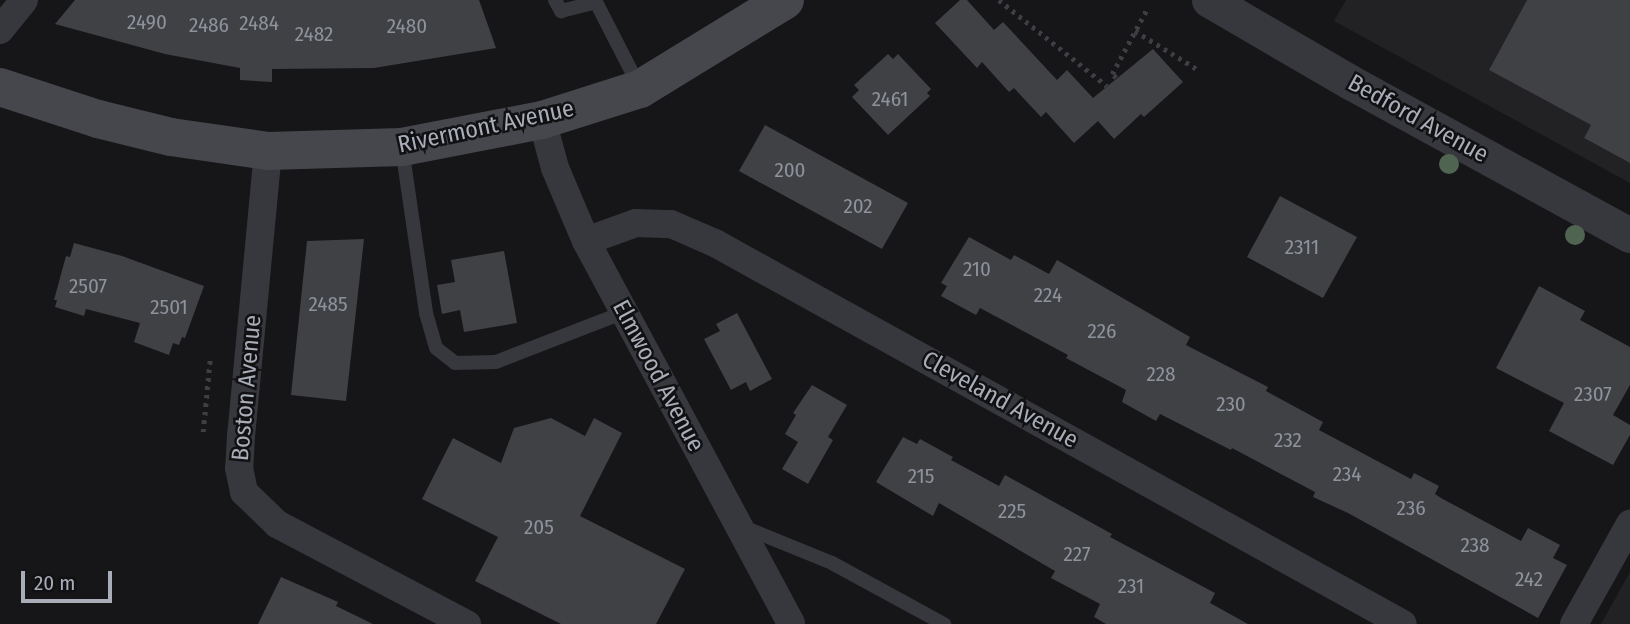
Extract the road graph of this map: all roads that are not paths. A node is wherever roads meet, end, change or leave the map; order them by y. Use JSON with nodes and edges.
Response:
{"nodes":[{"id":1,"x":24,"y":0,"type":"edge"},
{"id":2,"x":555,"y":0,"type":"edge"},
{"id":3,"x":785,"y":0,"type":"edge"},
{"id":4,"x":1209,"y":0,"type":"edge"},
{"id":5,"x":0,"y":30,"type":"edge"},
{"id":6,"x":0,"y":87,"type":"edge"},
{"id":7,"x":640,"y":89,"type":"junction"},
{"id":8,"x":542,"y":120,"type":"junction"},
{"id":9,"x":402,"y":147,"type":"junction"},
{"id":10,"x":268,"y":151,"type":"junction"},
{"id":11,"x":1630,"y":234,"type":"edge"},
{"id":12,"x":586,"y":241,"type":"junction"},
{"id":13,"x":625,"y":312,"type":"junction"},
{"id":14,"x":737,"y":524,"type":"junction"},
{"id":15,"x":1630,"y":524,"type":"edge"},
{"id":16,"x":431,"y":615,"type":"edge"},
{"id":17,"x":467,"y":624,"type":"edge"},
{"id":18,"x":791,"y":624,"type":"edge"},
{"id":19,"x":944,"y":624,"type":"edge"},
{"id":20,"x":1403,"y":624,"type":"edge"},
{"id":21,"x":1574,"y":624,"type":"edge"}],
"edges":[{"from":1,"to":5,"type":"street"},
{"from":2,"to":7,"type":"lane"},
{"from":3,"to":7,"type":"main road","name":"Rivermont Avenue"},
{"from":4,"to":11,"type":"street","name":"Bedford Avenue"},
{"from":6,"to":10,"type":"main road","name":"Rivermont Avenue"},
{"from":7,"to":8,"type":"main road","name":"Rivermont Avenue"},
{"from":8,"to":9,"type":"main road","name":"Rivermont Avenue"},
{"from":8,"to":12,"type":"street","name":"Elmwood Avenue"},
{"from":9,"to":10,"type":"main road","name":"Rivermont Avenue"},
{"from":9,"to":13,"type":"lane"},
{"from":10,"to":16,"type":"street","name":"Boston Avenue"},
{"from":12,"to":13,"type":"street","name":"Elmwood Avenue"},
{"from":12,"to":20,"type":"street","name":"Cleveland Avenue"},
{"from":13,"to":14,"type":"street","name":"Elmwood Avenue"},
{"from":14,"to":18,"type":"street","name":"Elmwood Avenue"},
{"from":14,"to":19,"type":"lane"},
{"from":15,"to":21,"type":"street"},
{"from":16,"to":17,"type":"street","name":"Boston Avenue"}]}
